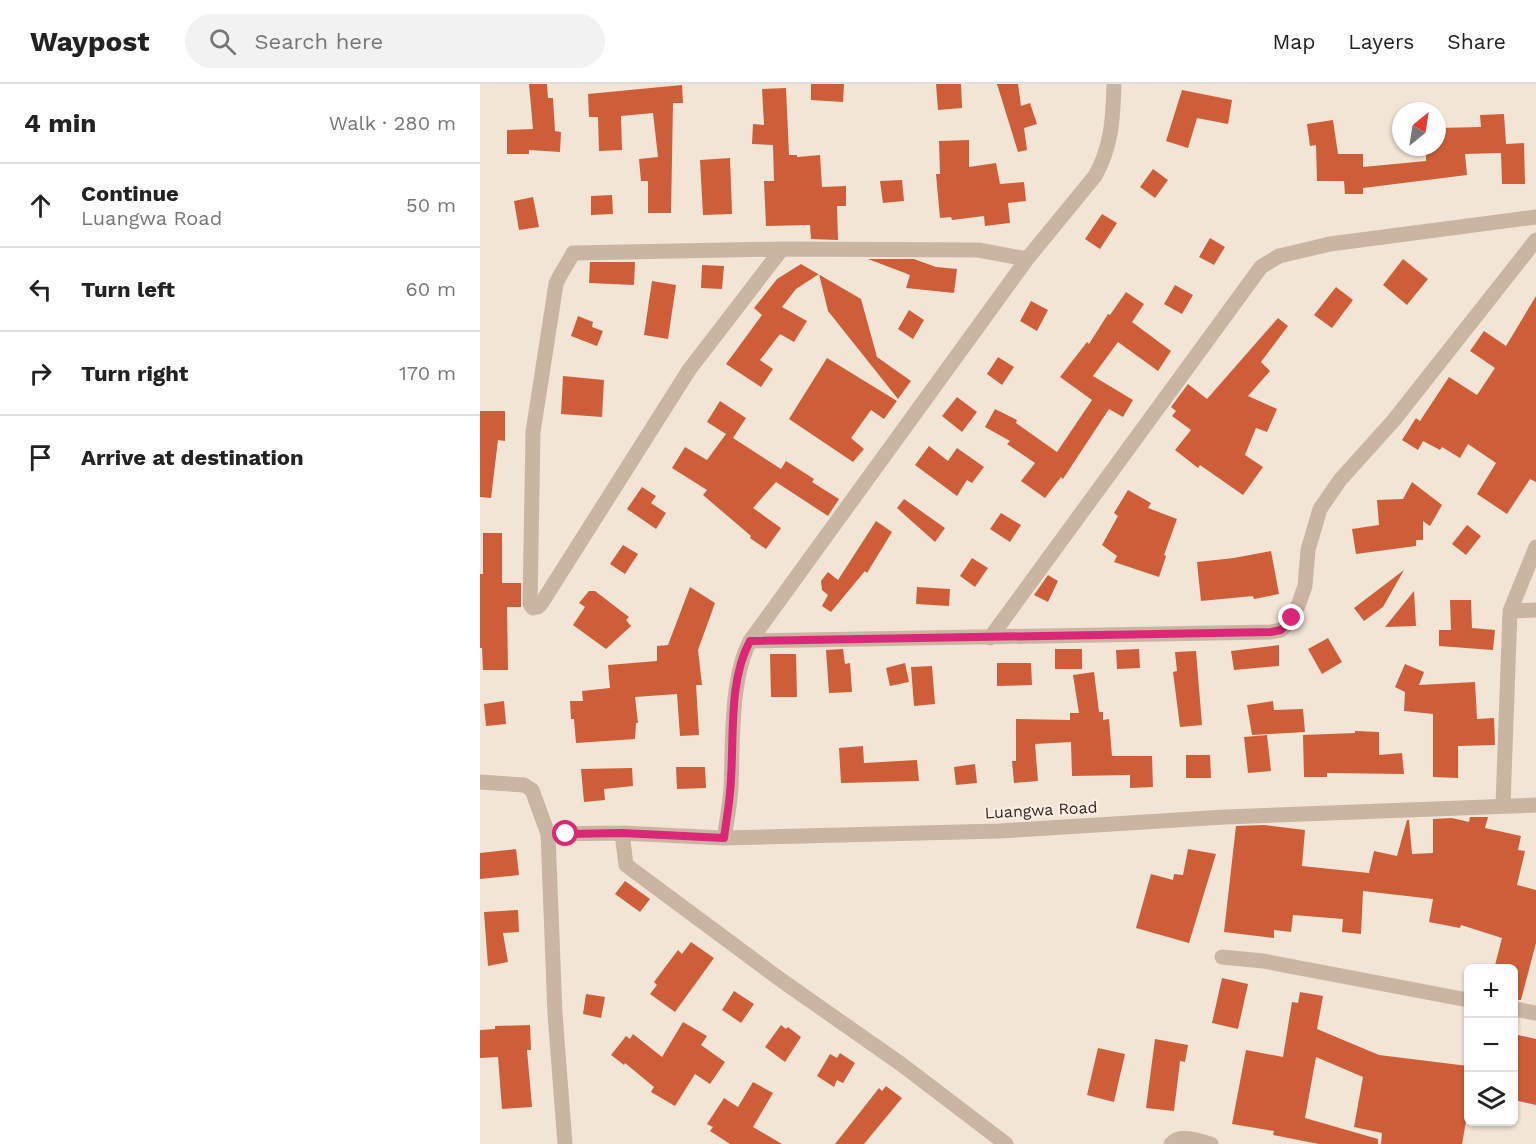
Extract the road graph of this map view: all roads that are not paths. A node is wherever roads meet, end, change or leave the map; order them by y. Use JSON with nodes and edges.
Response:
{"nodes":[{"id":1,"x":1114,"y":84,"type":"edge"},
{"id":2,"x":1536,"y":217,"type":"edge"},
{"id":3,"x":1536,"y":240,"type":"edge"},
{"id":4,"x":782,"y":249,"type":"junction"},
{"id":5,"x":1027,"y":258,"type":"junction"},
{"id":6,"x":1536,"y":547,"type":"edge"},
{"id":7,"x":1510,"y":610,"type":"junction"},
{"id":8,"x":1536,"y":610,"type":"edge"},
{"id":9,"x":990,"y":638,"type":"junction"},
{"id":10,"x":750,"y":641,"type":"junction"},
{"id":11,"x":480,"y":782,"type":"edge"},
{"id":12,"x":1503,"y":805,"type":"junction"},
{"id":13,"x":1536,"y":805,"type":"edge"},
{"id":14,"x":622,"y":833,"type":"junction"},
{"id":15,"x":548,"y":834,"type":"junction"},
{"id":16,"x":724,"y":838,"type":"junction"},
{"id":17,"x":1221,"y":957,"type":"dead end"},
{"id":18,"x":1464,"y":999,"type":"edge"},
{"id":19,"x":1518,"y":1010,"type":"edge"},
{"id":20,"x":1536,"y":1014,"type":"edge"},
{"id":21,"x":565,"y":1144,"type":"edge"},
{"id":22,"x":1006,"y":1144,"type":"edge"},
{"id":23,"x":1172,"y":1144,"type":"edge"},
{"id":24,"x":1210,"y":1144,"type":"edge"}],
"edges":[{"from":1,"to":5,"type":"street"},
{"from":2,"to":9,"type":"street"},
{"from":3,"to":9,"type":"street"},
{"from":4,"to":4,"type":"street"},
{"from":4,"to":5,"type":"street"},
{"from":5,"to":10,"type":"street"},
{"from":6,"to":7,"type":"street"},
{"from":7,"to":8,"type":"street"},
{"from":7,"to":12,"type":"street"},
{"from":9,"to":10,"type":"street"},
{"from":10,"to":16,"type":"street"},
{"from":11,"to":15,"type":"street"},
{"from":12,"to":13,"type":"street","name":"Luangwa Road"},
{"from":12,"to":16,"type":"street","name":"Luangwa Road"},
{"from":14,"to":15,"type":"street","name":"Luangwa Road"},
{"from":14,"to":16,"type":"street","name":"Luangwa Road"},
{"from":14,"to":22,"type":"street"},
{"from":15,"to":21,"type":"street"},
{"from":17,"to":18,"type":"street"},
{"from":19,"to":20,"type":"street"},
{"from":23,"to":24,"type":"street"}]}
